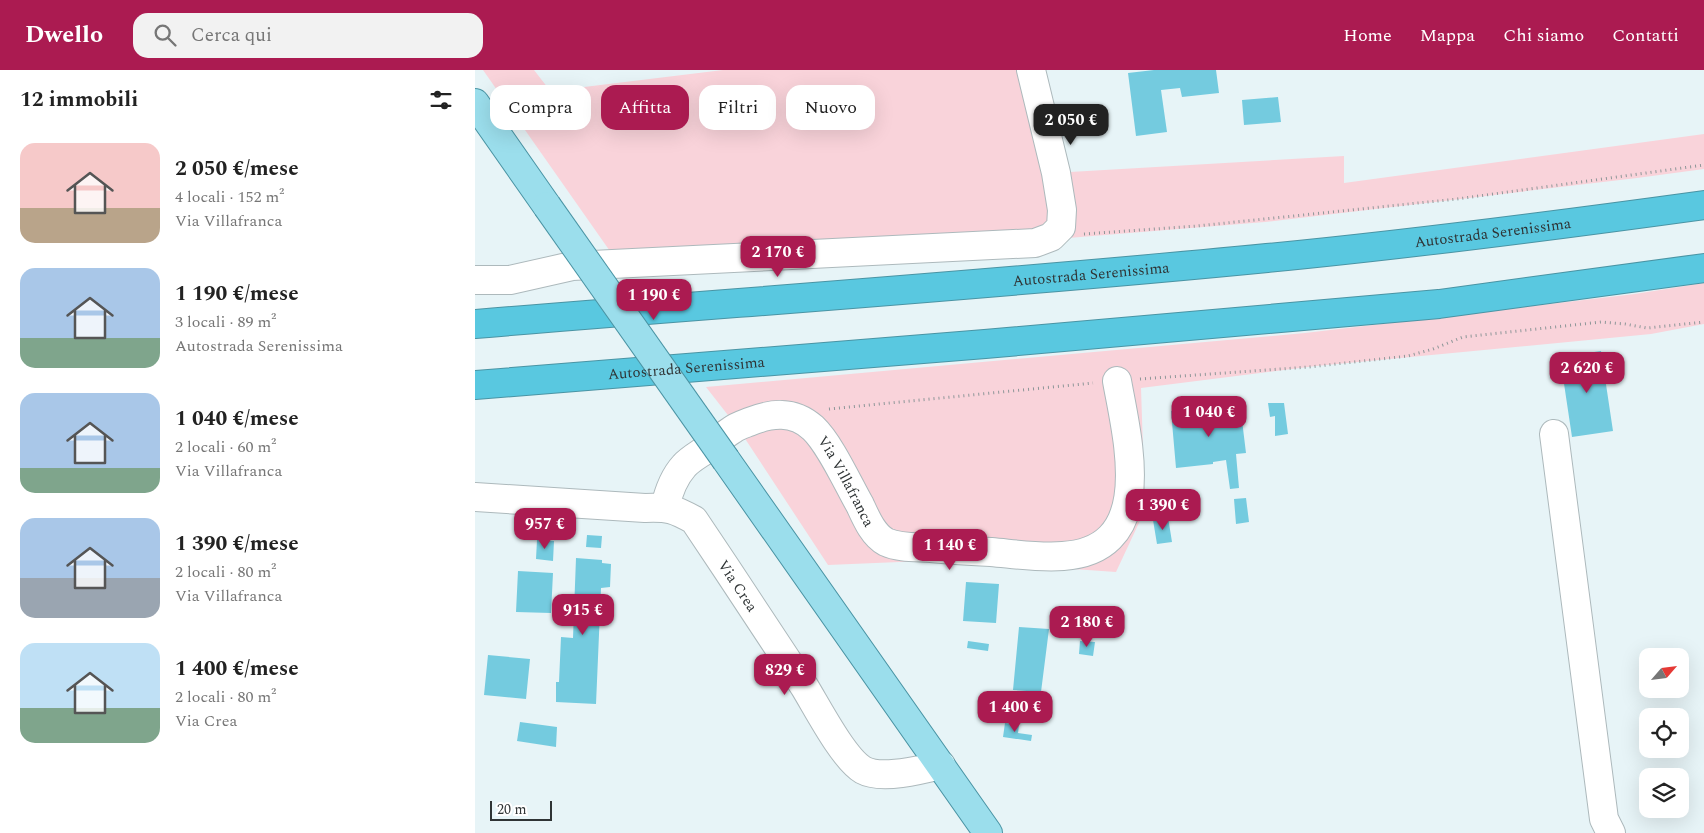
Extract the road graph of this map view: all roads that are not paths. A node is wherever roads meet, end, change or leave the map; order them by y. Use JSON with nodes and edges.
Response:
{"nodes":[{"id":1,"x":1031,"y":70,"type":"edge"},
{"id":2,"x":475,"y":103,"type":"edge"},
{"id":3,"x":1704,"y":205,"type":"edge"},
{"id":4,"x":1704,"y":268,"type":"edge"},
{"id":5,"x":475,"y":280,"type":"edge"},
{"id":6,"x":732,"y":303,"type":"junction"},
{"id":7,"x":475,"y":307,"type":"edge"},
{"id":8,"x":475,"y":324,"type":"edge"},
{"id":9,"x":1117,"y":381,"type":"road end"},
{"id":10,"x":475,"y":385,"type":"edge"},
{"id":11,"x":1553,"y":434,"type":"dead end"},
{"id":12,"x":475,"y":497,"type":"edge"},
{"id":13,"x":665,"y":507,"type":"junction"},
{"id":14,"x":941,"y":765,"type":"junction"},
{"id":15,"x":988,"y":833,"type":"edge"},
{"id":16,"x":1611,"y":833,"type":"edge"}],
"edges":[{"from":1,"to":5,"type":"street"},
{"from":2,"to":14,"type":"main road","bridge":true},
{"from":3,"to":6,"type":"highway","name":"Autostrada Serenissima"},
{"from":4,"to":10,"type":"highway","name":"Autostrada Serenissima"},
{"from":6,"to":7,"type":"highway"},
{"from":6,"to":8,"type":"highway","name":"Autostrada Serenissima"},
{"from":9,"to":13,"type":"street","name":"Via Villafranca"},
{"from":11,"to":16,"type":"street"},
{"from":12,"to":13,"type":"street","name":"Via Crea"},
{"from":13,"to":14,"type":"street","name":"Via Crea"},
{"from":14,"to":15,"type":"main road"}]}
